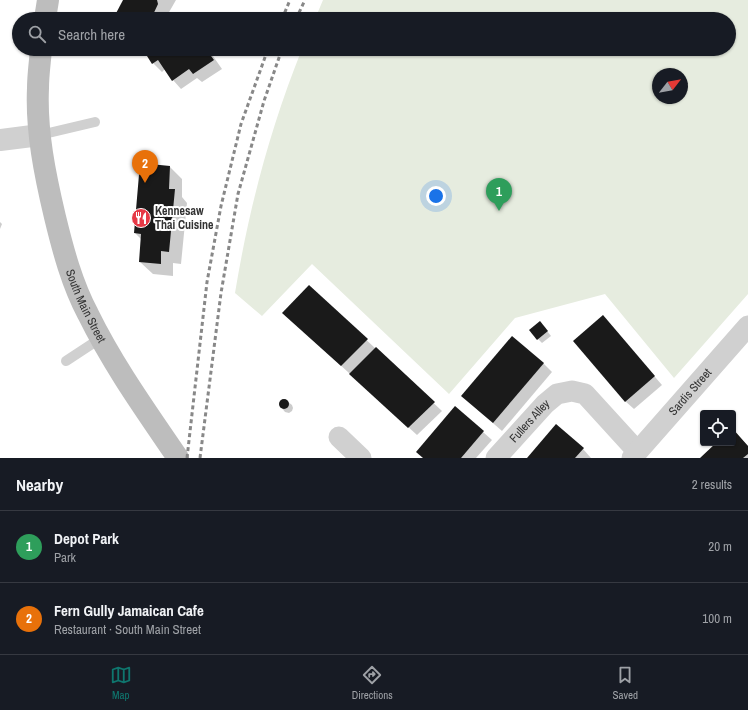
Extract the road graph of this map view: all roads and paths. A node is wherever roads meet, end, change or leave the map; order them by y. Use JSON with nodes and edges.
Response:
{"nodes":[{"id":1,"x":48,"y":0,"type":"edge"},
{"id":2,"x":46,"y":12,"type":"edge"},
{"id":3,"x":40,"y":56,"type":"edge"},
{"id":4,"x":96,"y":122,"type":"dead end"},
{"id":5,"x":40,"y":135,"type":"junction"},
{"id":6,"x":0,"y":140,"type":"edge"},
{"id":7,"x":748,"y":326,"type":"edge"},
{"id":8,"x":101,"y":338,"type":"junction"},
{"id":9,"x":66,"y":361,"type":"dead end"},
{"id":10,"x":339,"y":437,"type":"dead end"},
{"id":11,"x":634,"y":455,"type":"edge"},
{"id":12,"x":178,"y":458,"type":"edge"},
{"id":13,"x":361,"y":458,"type":"edge"},
{"id":14,"x":496,"y":458,"type":"edge"}],
"edges":[{"from":1,"to":2,"type":"main road"},
{"from":3,"to":5,"type":"main road","name":"South Main Street"},
{"from":4,"to":5,"type":"lane"},
{"from":5,"to":6,"type":"street"},
{"from":5,"to":8,"type":"main road","name":"South Main Street"},
{"from":7,"to":11,"type":"street","name":"Sardis Street"},
{"from":8,"to":9,"type":"lane"},
{"from":8,"to":12,"type":"main road","name":"South Main Street"},
{"from":10,"to":13,"type":"street"},
{"from":11,"to":14,"type":"street","name":"Fullers Alley"}]}
